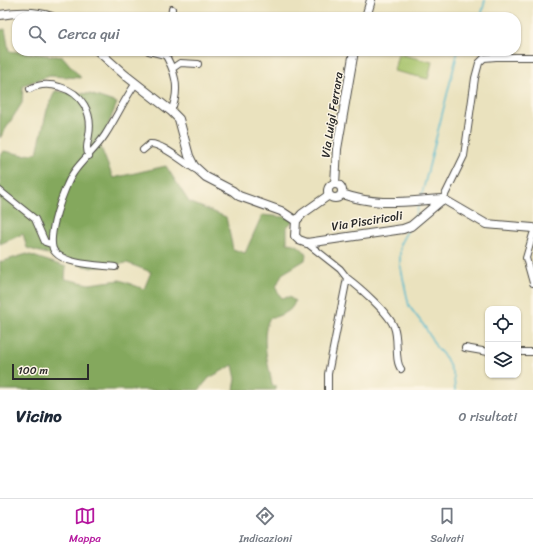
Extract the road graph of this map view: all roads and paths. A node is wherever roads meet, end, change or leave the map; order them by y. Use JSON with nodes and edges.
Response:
{"nodes":[{"id":1,"x":371,"y":0,"type":"edge"},
{"id":2,"x":172,"y":9,"type":"dead end"},
{"id":3,"x":171,"y":12,"type":"edge"},
{"id":4,"x":367,"y":12,"type":"edge"},
{"id":5,"x":0,"y":14,"type":"edge"},
{"id":6,"x":12,"y":14,"type":"edge"},
{"id":7,"x":103,"y":56,"type":"edge"},
{"id":8,"x":108,"y":56,"type":"edge"},
{"id":9,"x":166,"y":56,"type":"edge"},
{"id":10,"x":353,"y":56,"type":"edge"},
{"id":11,"x":533,"y":57,"type":"edge"},
{"id":12,"x":198,"y":64,"type":"dead end"},
{"id":13,"x":173,"y":68,"type":"junction"},
{"id":14,"x":136,"y":83,"type":"junction"},
{"id":15,"x":30,"y":90,"type":"dead end"},
{"id":16,"x":171,"y":111,"type":"junction"},
{"id":17,"x":143,"y":150,"type":"dead end"},
{"id":18,"x":89,"y":156,"type":"junction"},
{"id":19,"x":200,"y":171,"type":"junction"},
{"id":20,"x":334,"y":184,"type":"junction"},
{"id":21,"x":0,"y":191,"type":"edge"},
{"id":22,"x":342,"y":194,"type":"junction"},
{"id":23,"x":328,"y":195,"type":"junction"},
{"id":24,"x":440,"y":201,"type":"junction"},
{"id":25,"x":296,"y":221,"type":"junction"},
{"id":26,"x":533,"y":228,"type":"edge"},
{"id":27,"x":533,"y":234,"type":"edge"},
{"id":28,"x":307,"y":243,"type":"junction"},
{"id":29,"x":51,"y":244,"type":"junction"},
{"id":30,"x":115,"y":267,"type":"dead end"},
{"id":31,"x":347,"y":278,"type":"junction"},
{"id":32,"x":533,"y":283,"type":"edge"},
{"id":33,"x":465,"y":348,"type":"dead end"},
{"id":34,"x":485,"y":351,"type":"edge"},
{"id":35,"x":521,"y":352,"type":"edge"},
{"id":36,"x":533,"y":352,"type":"edge"},
{"id":37,"x":401,"y":368,"type":"dead end"},
{"id":38,"x":328,"y":390,"type":"edge"}],
"edges":[{"from":1,"to":4,"type":"street"},
{"from":2,"to":3,"type":"street"},
{"from":5,"to":6,"type":"street"},
{"from":7,"to":14,"type":"street"},
{"from":8,"to":14,"type":"street"},
{"from":9,"to":13,"type":"street"},
{"from":10,"to":20,"type":"street","name":"Via Luigi Ferrara"},
{"from":11,"to":24,"type":"street"},
{"from":12,"to":13,"type":"street"},
{"from":13,"to":16,"type":"street"},
{"from":14,"to":16,"type":"street"},
{"from":14,"to":18,"type":"street"},
{"from":15,"to":18,"type":"street"},
{"from":16,"to":19,"type":"street"},
{"from":17,"to":19,"type":"street"},
{"from":18,"to":29,"type":"street"},
{"from":19,"to":25,"type":"street"},
{"from":20,"to":22,"type":"street"},
{"from":20,"to":23,"type":"street","name":"Via Luigi Ferrara"},
{"from":21,"to":29,"type":"street"},
{"from":22,"to":23,"type":"street"},
{"from":22,"to":24,"type":"street"},
{"from":23,"to":25,"type":"street","name":"Via Luigi Ferrara"},
{"from":24,"to":26,"type":"street"},
{"from":24,"to":28,"type":"street","name":"Via Pisciricoli"},
{"from":25,"to":28,"type":"street"},
{"from":27,"to":32,"type":"street"},
{"from":28,"to":31,"type":"street"},
{"from":29,"to":30,"type":"street"},
{"from":31,"to":37,"type":"street"},
{"from":31,"to":38,"type":"street"},
{"from":33,"to":34,"type":"street"},
{"from":35,"to":36,"type":"street"}]}
